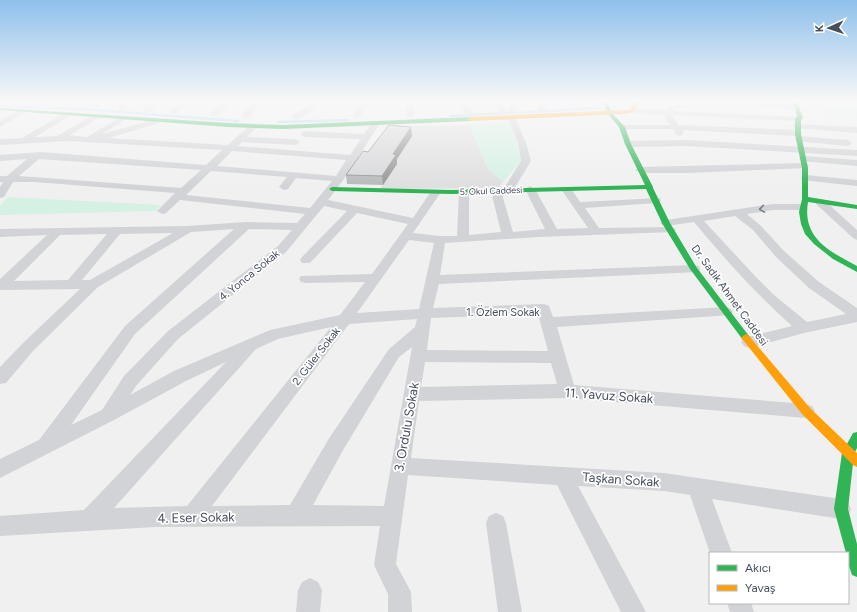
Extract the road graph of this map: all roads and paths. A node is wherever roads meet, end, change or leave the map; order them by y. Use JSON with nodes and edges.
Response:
{"nodes":[{"id":1,"x":42,"y":130,"type":"edge"},
{"id":2,"x":74,"y":130,"type":"edge"},
{"id":3,"x":105,"y":130,"type":"edge"},
{"id":4,"x":126,"y":130,"type":"edge"},
{"id":5,"x":248,"y":130,"type":"edge"},
{"id":6,"x":319,"y":130,"type":"edge"},
{"id":7,"x":372,"y":130,"type":"edge"},
{"id":8,"x":516,"y":130,"type":"edge"},
{"id":9,"x":623,"y":130,"type":"edge"},
{"id":10,"x":678,"y":130,"type":"edge"},
{"id":11,"x":798,"y":130,"type":"edge"},
{"id":12,"x":807,"y":130,"type":"edge"},
{"id":13,"x":304,"y":134,"type":"dead end"},
{"id":14,"x":316,"y":134,"type":"junction"},
{"id":15,"x":367,"y":138,"type":"junction"},
{"id":16,"x":60,"y":139,"type":"junction"},
{"id":17,"x":92,"y":139,"type":"junction"},
{"id":18,"x":240,"y":139,"type":"junction"},
{"id":19,"x":24,"y":140,"type":"junction"},
{"id":20,"x":0,"y":142,"type":"edge"},
{"id":21,"x":296,"y":142,"type":"dead end"},
{"id":22,"x":687,"y":143,"type":"junction"},
{"id":23,"x":857,"y":143,"type":"edge"},
{"id":24,"x":628,"y":144,"type":"junction"},
{"id":25,"x":230,"y":148,"type":"junction"},
{"id":26,"x":802,"y":149,"type":"junction"},
{"id":27,"x":857,"y":153,"type":"edge"},
{"id":28,"x":37,"y":156,"type":"junction"},
{"id":29,"x":0,"y":158,"type":"edge"},
{"id":30,"x":352,"y":158,"type":"junction"},
{"id":31,"x":804,"y":163,"type":"junction"},
{"id":32,"x":857,"y":163,"type":"edge"},
{"id":33,"x":209,"y":167,"type":"junction"},
{"id":34,"x":640,"y":170,"type":"junction"},
{"id":35,"x":294,"y":174,"type":"junction"},
{"id":36,"x":806,"y":178,"type":"junction"},
{"id":37,"x":5,"y":179,"type":"edge"},
{"id":38,"x":857,"y":183,"type":"edge"},
{"id":39,"x":336,"y":184,"type":"junction"},
{"id":40,"x":284,"y":187,"type":"dead end"},
{"id":41,"x":650,"y":187,"type":"junction"},
{"id":42,"x":530,"y":189,"type":"junction"},
{"id":43,"x":566,"y":189,"type":"junction"},
{"id":44,"x":508,"y":190,"type":"junction"},
{"id":45,"x":496,"y":191,"type":"junction"},
{"id":46,"x":436,"y":192,"type":"junction"},
{"id":47,"x":464,"y":193,"type":"junction"},
{"id":48,"x":180,"y":194,"type":"junction"},
{"id":49,"x":0,"y":195,"type":"edge"},
{"id":50,"x":656,"y":200,"type":"junction"},
{"id":51,"x":820,"y":202,"type":"junction"},
{"id":52,"x":803,"y":203,"type":"junction"},
{"id":53,"x":577,"y":205,"type":"junction"},
{"id":54,"x":317,"y":207,"type":"junction"},
{"id":55,"x":857,"y":208,"type":"edge"},
{"id":56,"x":355,"y":209,"type":"junction"},
{"id":57,"x":162,"y":211,"type":"dead end"},
{"id":58,"x":738,"y":212,"type":"junction"},
{"id":59,"x":696,"y":218,"type":"junction"},
{"id":60,"x":416,"y":222,"type":"junction"},
{"id":61,"x":246,"y":225,"type":"junction"},
{"id":62,"x":668,"y":226,"type":"junction"},
{"id":63,"x":300,"y":227,"type":"junction"},
{"id":64,"x":188,"y":229,"type":"junction"},
{"id":65,"x":116,"y":231,"type":"junction"},
{"id":66,"x":57,"y":232,"type":"junction"},
{"id":67,"x":596,"y":232,"type":"junction"},
{"id":68,"x":554,"y":233,"type":"junction"},
{"id":69,"x":2,"y":235,"type":"edge"},
{"id":70,"x":407,"y":236,"type":"junction"},
{"id":71,"x":508,"y":236,"type":"junction"},
{"id":72,"x":857,"y":236,"type":"edge"},
{"id":73,"x":463,"y":239,"type":"junction"},
{"id":74,"x":440,"y":240,"type":"junction"},
{"id":75,"x":306,"y":260,"type":"dead end"},
{"id":76,"x":851,"y":262,"type":"edge"},
{"id":77,"x":694,"y":269,"type":"junction"},
{"id":78,"x":857,"y":269,"type":"edge"},
{"id":79,"x":375,"y":278,"type":"junction"},
{"id":80,"x":306,"y":279,"type":"dead end"},
{"id":81,"x":433,"y":280,"type":"junction"},
{"id":82,"x":92,"y":284,"type":"junction"},
{"id":83,"x":71,"y":285,"type":"junction"},
{"id":84,"x":2,"y":287,"type":"edge"},
{"id":85,"x":726,"y":312,"type":"junction"},
{"id":86,"x":857,"y":316,"type":"edge"},
{"id":87,"x":345,"y":319,"type":"junction"},
{"id":88,"x":423,"y":322,"type":"junction"},
{"id":89,"x":548,"y":322,"type":"junction"},
{"id":90,"x":804,"y":328,"type":"junction"},
{"id":91,"x":749,"y":342,"type":"junction"},
{"id":92,"x":253,"y":343,"type":"junction"},
{"id":93,"x":418,"y":356,"type":"junction"},
{"id":94,"x":557,"y":357,"type":"junction"},
{"id":95,"x":0,"y":378,"type":"edge"},
{"id":96,"x":567,"y":391,"type":"junction"},
{"id":97,"x":412,"y":394,"type":"junction"},
{"id":98,"x":806,"y":411,"type":"junction"},
{"id":99,"x":108,"y":415,"type":"junction"},
{"id":100,"x":857,"y":437,"type":"edge"},
{"id":101,"x":44,"y":448,"type":"junction"},
{"id":102,"x":848,"y":453,"type":"junction"},
{"id":103,"x":857,"y":461,"type":"edge"},
{"id":104,"x":400,"y":466,"type":"junction"},
{"id":105,"x":0,"y":469,"type":"edge"},
{"id":106,"x":562,"y":475,"type":"junction"},
{"id":107,"x":697,"y":486,"type":"junction"},
{"id":108,"x":841,"y":509,"type":"junction"},
{"id":109,"x":296,"y":515,"type":"junction"},
{"id":110,"x":392,"y":516,"type":"junction"},
{"id":111,"x":191,"y":517,"type":"junction"},
{"id":112,"x":88,"y":521,"type":"junction"},
{"id":113,"x":496,"y":523,"type":"dead end"},
{"id":114,"x":0,"y":526,"type":"edge"},
{"id":115,"x":721,"y":552,"type":"edge"},
{"id":116,"x":857,"y":568,"type":"edge"},
{"id":117,"x":400,"y":612,"type":"edge"},
{"id":118,"x":510,"y":612,"type":"edge"},
{"id":119,"x":634,"y":612,"type":"edge"}],
"edges":[{"from":1,"to":19,"type":"street"},
{"from":2,"to":16,"type":"street"},
{"from":3,"to":17,"type":"street"},
{"from":4,"to":17,"type":"street"},
{"from":5,"to":18,"type":"street"},
{"from":6,"to":14,"type":"street"},
{"from":7,"to":15,"type":"street","name":"4. Yonca Sokak"},
{"from":8,"to":44,"type":"street"},
{"from":9,"to":24,"type":"main road","name":"Dr. Sadık Ahmet Caddesi"},
{"from":10,"to":22,"type":"street"},
{"from":11,"to":26,"type":"main road"},
{"from":12,"to":23,"type":"street"},
{"from":13,"to":14,"type":"street"},
{"from":14,"to":15,"type":"street"},
{"from":15,"to":30,"type":"street","name":"4. Yonca Sokak"},
{"from":16,"to":17,"type":"street"},
{"from":16,"to":19,"type":"street"},
{"from":17,"to":25,"type":"street"},
{"from":17,"to":28,"type":"street"},
{"from":18,"to":21,"type":"street"},
{"from":18,"to":25,"type":"street"},
{"from":19,"to":20,"type":"street"},
{"from":22,"to":24,"type":"street"},
{"from":22,"to":26,"type":"street"},
{"from":24,"to":34,"type":"main road","name":"Dr. Sadık Ahmet Caddesi"},
{"from":25,"to":30,"type":"street"},
{"from":25,"to":33,"type":"street"},
{"from":26,"to":27,"type":"street"},
{"from":26,"to":31,"type":"main road"},
{"from":28,"to":29,"type":"street"},
{"from":28,"to":33,"type":"street"},
{"from":28,"to":37,"type":"street"},
{"from":30,"to":39,"type":"street","name":"4. Yonca Sokak"},
{"from":31,"to":32,"type":"street"},
{"from":31,"to":34,"type":"street"},
{"from":31,"to":36,"type":"main road"},
{"from":33,"to":35,"type":"street"},
{"from":33,"to":48,"type":"street"},
{"from":34,"to":41,"type":"main road","name":"Dr. Sadık Ahmet Caddesi"},
{"from":35,"to":39,"type":"street"},
{"from":35,"to":40,"type":"street"},
{"from":36,"to":38,"type":"street"},
{"from":36,"to":52,"type":"main road"},
{"from":37,"to":48,"type":"street"},
{"from":37,"to":49,"type":"street"},
{"from":39,"to":46,"type":"main road","name":"5. Okul Caddesi"},
{"from":39,"to":54,"type":"street","name":"4. Yonca Sokak"},
{"from":41,"to":43,"type":"main road","name":"5. Okul Caddesi"},
{"from":41,"to":50,"type":"main road","name":"Dr. Sadık Ahmet Caddesi"},
{"from":42,"to":43,"type":"main road","name":"5. Okul Caddesi"},
{"from":42,"to":44,"type":"main road","name":"5. Okul Caddesi"},
{"from":42,"to":68,"type":"street"},
{"from":43,"to":53,"type":"street"},
{"from":44,"to":45,"type":"main road","name":"5. Okul Caddesi"},
{"from":45,"to":47,"type":"main road","name":"5. Okul Caddesi"},
{"from":45,"to":71,"type":"street"},
{"from":46,"to":47,"type":"main road","name":"5. Okul Caddesi"},
{"from":46,"to":60,"type":"street","name":"2. Güler Sokak"},
{"from":47,"to":73,"type":"street"},
{"from":48,"to":54,"type":"street"},
{"from":48,"to":57,"type":"street"},
{"from":50,"to":53,"type":"street"},
{"from":50,"to":62,"type":"main road","name":"Dr. Sadık Ahmet Caddesi"},
{"from":51,"to":52,"type":"main road"},
{"from":51,"to":55,"type":"main road"},
{"from":51,"to":72,"type":"street"},
{"from":52,"to":58,"type":"street","one_way":true},
{"from":52,"to":76,"type":"main road"},
{"from":53,"to":67,"type":"street"},
{"from":54,"to":56,"type":"street"},
{"from":54,"to":63,"type":"street","name":"4. Yonca Sokak"},
{"from":56,"to":60,"type":"street"},
{"from":56,"to":75,"type":"street"},
{"from":58,"to":59,"type":"street"},
{"from":58,"to":86,"type":"street"},
{"from":59,"to":62,"type":"street"},
{"from":59,"to":90,"type":"street"},
{"from":60,"to":70,"type":"street","name":"2. Güler Sokak"},
{"from":61,"to":63,"type":"street"},
{"from":61,"to":64,"type":"street"},
{"from":61,"to":101,"type":"street"},
{"from":62,"to":67,"type":"street"},
{"from":62,"to":77,"type":"main road","name":"Dr. Sadık Ahmet Caddesi"},
{"from":63,"to":99,"type":"street","name":"4. Yonca Sokak"},
{"from":64,"to":65,"type":"street"},
{"from":64,"to":82,"type":"street"},
{"from":65,"to":66,"type":"street"},
{"from":65,"to":83,"type":"street"},
{"from":66,"to":69,"type":"street"},
{"from":66,"to":84,"type":"street"},
{"from":67,"to":68,"type":"street"},
{"from":68,"to":71,"type":"street"},
{"from":70,"to":74,"type":"street"},
{"from":70,"to":79,"type":"street","name":"2. Güler Sokak"},
{"from":71,"to":73,"type":"street"},
{"from":73,"to":74,"type":"street"},
{"from":74,"to":81,"type":"street","name":"3. Ordulu Sokak"},
{"from":76,"to":78,"type":"main road"},
{"from":77,"to":81,"type":"street"},
{"from":77,"to":85,"type":"main road","name":"Dr. Sadık Ahmet Caddesi"},
{"from":79,"to":80,"type":"street"},
{"from":79,"to":87,"type":"street","name":"2. Güler Sokak"},
{"from":81,"to":88,"type":"street","name":"3. Ordulu Sokak"},
{"from":82,"to":83,"type":"street"},
{"from":82,"to":95,"type":"street"},
{"from":83,"to":84,"type":"street"},
{"from":85,"to":89,"type":"street","name":"1. Özlem Sokak"},
{"from":85,"to":91,"type":"main road","name":"Dr. Sadık Ahmet Caddesi"},
{"from":86,"to":90,"type":"street"},
{"from":87,"to":88,"type":"street","name":"1. Özlem Sokak"},
{"from":87,"to":92,"type":"street","name":"1. Özlem Sokak"},
{"from":87,"to":111,"type":"street","name":"2. Güler Sokak"},
{"from":88,"to":89,"type":"street","name":"1. Özlem Sokak"},
{"from":88,"to":93,"type":"street","name":"3. Ordulu Sokak"},
{"from":88,"to":109,"type":"street"},
{"from":89,"to":94,"type":"street"},
{"from":90,"to":91,"type":"street"},
{"from":91,"to":98,"type":"main road","name":"Dr. Sadık Ahmet Caddesi"},
{"from":92,"to":99,"type":"street","name":"1. Özlem Sokak"},
{"from":92,"to":112,"type":"street"},
{"from":93,"to":94,"type":"street"},
{"from":93,"to":97,"type":"street","name":"3. Ordulu Sokak"},
{"from":94,"to":96,"type":"street"},
{"from":96,"to":97,"type":"street","name":"11. Yavuz Sokak"},
{"from":96,"to":98,"type":"street","name":"11. Yavuz Sokak"},
{"from":97,"to":104,"type":"street","name":"3. Ordulu Sokak"},
{"from":98,"to":102,"type":"main road","name":"Dr. Sadık Ahmet Caddesi"},
{"from":99,"to":101,"type":"street","name":"1. Özlem Sokak"},
{"from":100,"to":102,"type":"main road"},
{"from":101,"to":105,"type":"street","name":"1. Özlem Sokak"},
{"from":102,"to":103,"type":"main road","name":"Dr. Sadık Ahmet Caddesi"},
{"from":102,"to":108,"type":"main road"},
{"from":104,"to":106,"type":"street","name":"Taşkan Sokak"},
{"from":104,"to":110,"type":"street","name":"3. Ordulu Sokak"},
{"from":106,"to":107,"type":"street","name":"Taşkan Sokak"},
{"from":106,"to":119,"type":"street"},
{"from":107,"to":108,"type":"street","name":"Taşkan Sokak"},
{"from":107,"to":115,"type":"street"},
{"from":108,"to":116,"type":"main road"},
{"from":109,"to":110,"type":"street","name":"4. Eser Sokak"},
{"from":109,"to":111,"type":"street","name":"4. Eser Sokak"},
{"from":110,"to":117,"type":"street","name":"3. Ordulu Sokak"},
{"from":111,"to":112,"type":"street","name":"4. Eser Sokak"},
{"from":112,"to":114,"type":"street","name":"4. Eser Sokak"},
{"from":113,"to":118,"type":"street"}]}
